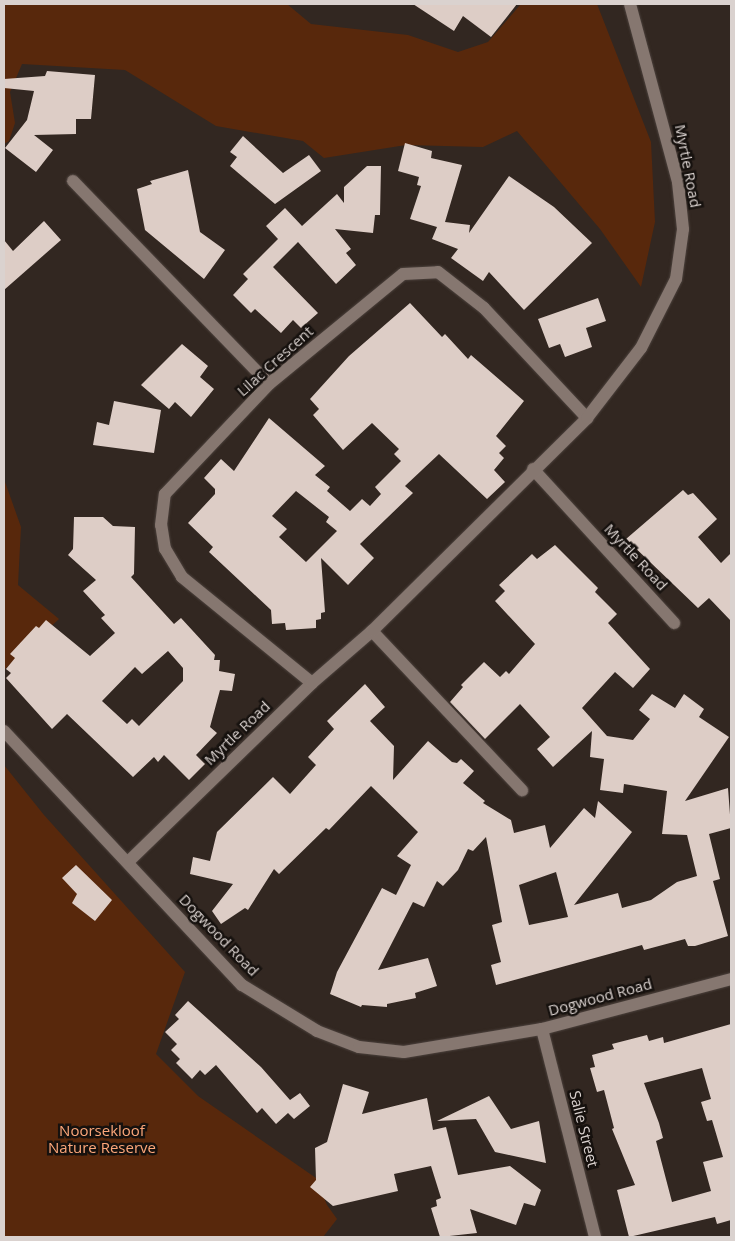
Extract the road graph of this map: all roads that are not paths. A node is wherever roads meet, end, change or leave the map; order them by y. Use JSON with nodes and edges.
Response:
{"nodes":[{"id":1,"x":630,"y":4,"type":"edge"},
{"id":2,"x":73,"y":181,"type":"dead end"},
{"id":3,"x":269,"y":384,"type":"junction"},
{"id":4,"x":587,"y":418,"type":"junction"},
{"id":5,"x":533,"y":469,"type":"junction"},
{"id":6,"x":674,"y":623,"type":"dead end"},
{"id":7,"x":372,"y":631,"type":"junction"},
{"id":8,"x":312,"y":683,"type":"junction"},
{"id":9,"x":4,"y":731,"type":"edge"},
{"id":10,"x":522,"y":790,"type":"dead end"},
{"id":11,"x":128,"y":862,"type":"junction"},
{"id":12,"x":731,"y":979,"type":"edge"},
{"id":13,"x":542,"y":1029,"type":"junction"},
{"id":14,"x":595,"y":1237,"type":"edge"}],
"edges":[{"from":1,"to":4,"type":"street","name":"Myrtle Road"},
{"from":2,"to":3,"type":"street"},
{"from":3,"to":4,"type":"street","name":"Lilac Crescent"},
{"from":3,"to":8,"type":"street","name":"Lilac Crescent"},
{"from":4,"to":5,"type":"street","name":"Myrtle Road"},
{"from":5,"to":6,"type":"street","name":"Myrtle Road"},
{"from":5,"to":7,"type":"street","name":"Myrtle Road"},
{"from":7,"to":8,"type":"street","name":"Myrtle Road"},
{"from":7,"to":10,"type":"street"},
{"from":8,"to":11,"type":"street","name":"Myrtle Road"},
{"from":9,"to":11,"type":"street","name":"Dogwood Road"},
{"from":11,"to":13,"type":"street","name":"Dogwood Road"},
{"from":12,"to":13,"type":"street","name":"Dogwood Road"},
{"from":13,"to":14,"type":"street","name":"Salie Street"}]}
